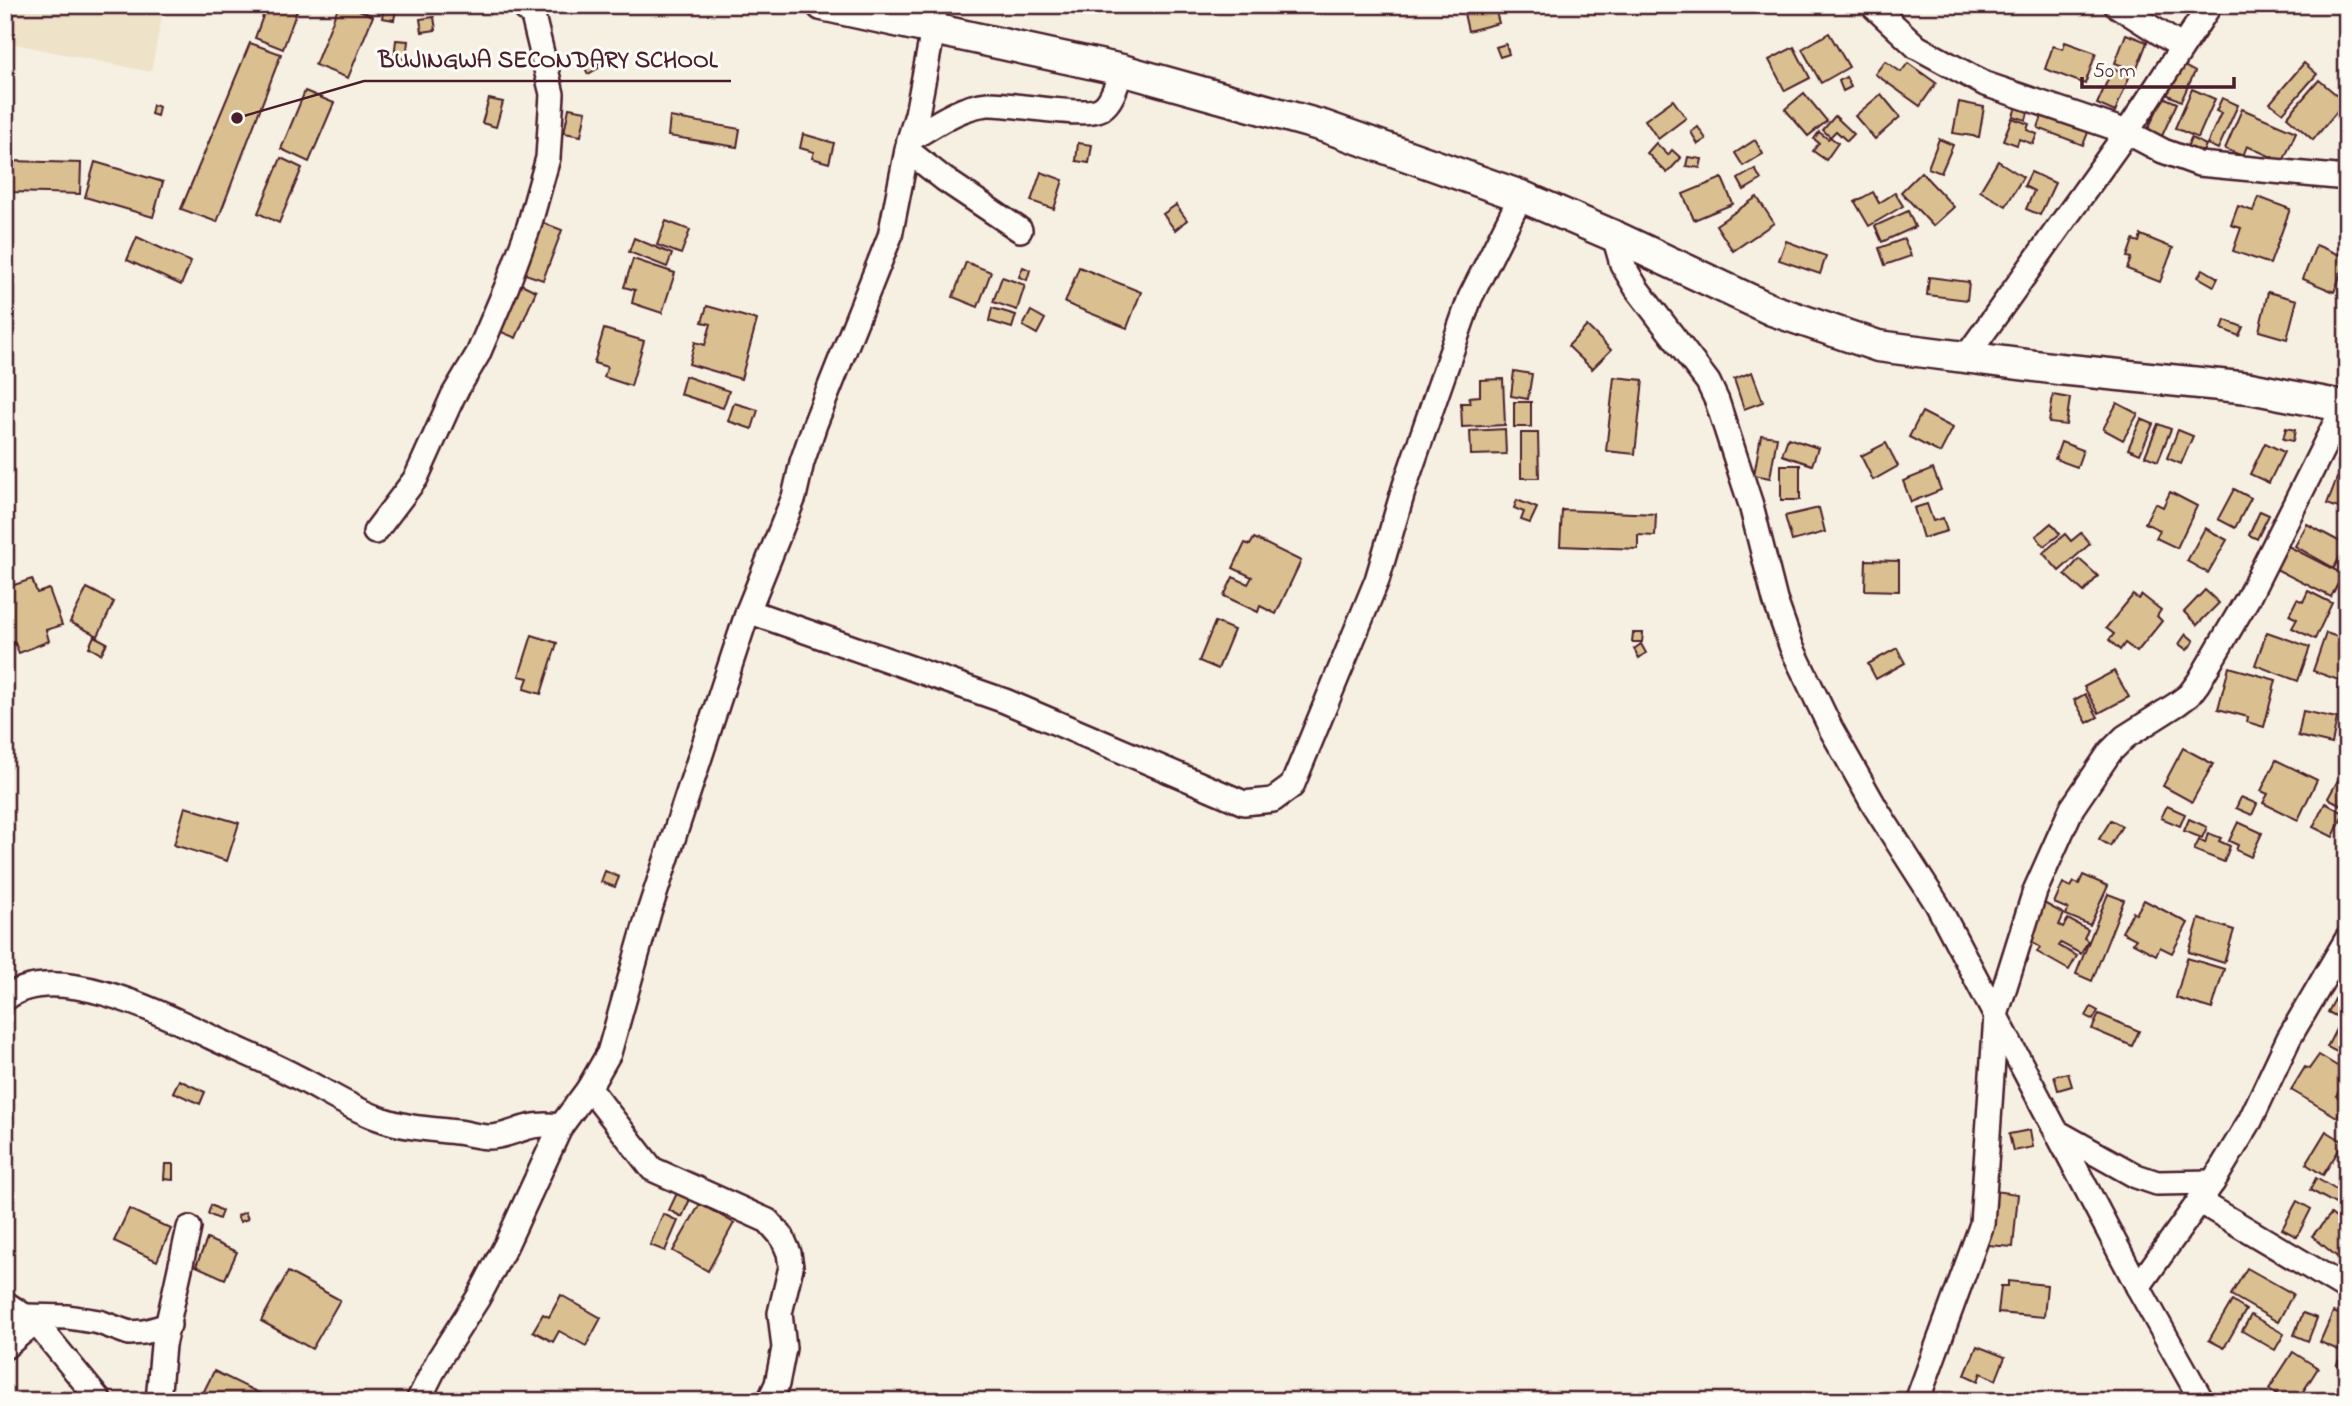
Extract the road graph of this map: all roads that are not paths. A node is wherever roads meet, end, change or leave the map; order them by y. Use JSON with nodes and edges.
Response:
{"nodes":[{"id":1,"x":522,"y":5,"type":"edge"},
{"id":2,"x":822,"y":5,"type":"edge"},
{"id":3,"x":1872,"y":5,"type":"edge"},
{"id":4,"x":2116,"y":5,"type":"edge"},
{"id":5,"x":2210,"y":5,"type":"edge"},
{"id":6,"x":934,"y":18,"type":"edge"},
{"id":7,"x":2182,"y":47,"type":"junction"},
{"id":8,"x":1122,"y":70,"type":"junction"},
{"id":9,"x":2127,"y":132,"type":"junction"},
{"id":10,"x":908,"y":145,"type":"junction"},
{"id":11,"x":2347,"y":178,"type":"edge"},
{"id":12,"x":1521,"y":197,"type":"junction"},
{"id":13,"x":1020,"y":230,"type":"dead end"},
{"id":14,"x":1614,"y":236,"type":"junction"},
{"id":15,"x":1966,"y":357,"type":"junction"},
{"id":16,"x":2345,"y":407,"type":"edge"},
{"id":17,"x":375,"y":532,"type":"dead end"},
{"id":18,"x":748,"y":611,"type":"junction"},
{"id":19,"x":2347,"y":939,"type":"edge"},
{"id":20,"x":5,"y":999,"type":"edge"},
{"id":21,"x":1996,"y":1015,"type":"junction"},
{"id":22,"x":589,"y":1088,"type":"junction"},
{"id":23,"x":561,"y":1126,"type":"junction"},
{"id":24,"x":2059,"y":1133,"type":"junction"},
{"id":25,"x":2206,"y":1191,"type":"junction"},
{"id":26,"x":189,"y":1228,"type":"dead end"},
{"id":27,"x":2138,"y":1287,"type":"junction"},
{"id":28,"x":2347,"y":1289,"type":"edge"},
{"id":29,"x":5,"y":1303,"type":"edge"},
{"id":30,"x":31,"y":1320,"type":"junction"},
{"id":31,"x":169,"y":1325,"type":"junction"},
{"id":32,"x":5,"y":1347,"type":"edge"},
{"id":33,"x":100,"y":1401,"type":"edge"},
{"id":34,"x":158,"y":1401,"type":"edge"},
{"id":35,"x":418,"y":1401,"type":"edge"},
{"id":36,"x":769,"y":1401,"type":"edge"},
{"id":37,"x":1917,"y":1401,"type":"edge"},
{"id":38,"x":2202,"y":1401,"type":"edge"}],
"edges":[{"from":1,"to":17,"type":"street"},
{"from":2,"to":6,"type":"main road"},
{"from":3,"to":9,"type":"street"},
{"from":4,"to":7,"type":"street"},
{"from":5,"to":7,"type":"street"},
{"from":6,"to":8,"type":"main road"},
{"from":6,"to":10,"type":"street"},
{"from":7,"to":9,"type":"street"},
{"from":8,"to":10,"type":"street"},
{"from":8,"to":12,"type":"main road"},
{"from":9,"to":11,"type":"street"},
{"from":9,"to":15,"type":"street"},
{"from":10,"to":13,"type":"street"},
{"from":10,"to":18,"type":"street"},
{"from":12,"to":14,"type":"main road"},
{"from":12,"to":18,"type":"street"},
{"from":14,"to":15,"type":"main road"},
{"from":14,"to":21,"type":"street"},
{"from":15,"to":16,"type":"main road"},
{"from":16,"to":21,"type":"street"},
{"from":18,"to":22,"type":"street"},
{"from":19,"to":25,"type":"street"},
{"from":20,"to":23,"type":"street"},
{"from":21,"to":24,"type":"street"},
{"from":21,"to":37,"type":"street"},
{"from":22,"to":23,"type":"street"},
{"from":22,"to":36,"type":"street"},
{"from":23,"to":35,"type":"street"},
{"from":24,"to":25,"type":"street"},
{"from":24,"to":27,"type":"street"},
{"from":25,"to":27,"type":"street"},
{"from":25,"to":28,"type":"street"},
{"from":26,"to":31,"type":"street"},
{"from":27,"to":38,"type":"street"},
{"from":29,"to":30,"type":"street"},
{"from":30,"to":31,"type":"street"},
{"from":30,"to":32,"type":"street"},
{"from":30,"to":33,"type":"street"},
{"from":31,"to":34,"type":"street"}]}
